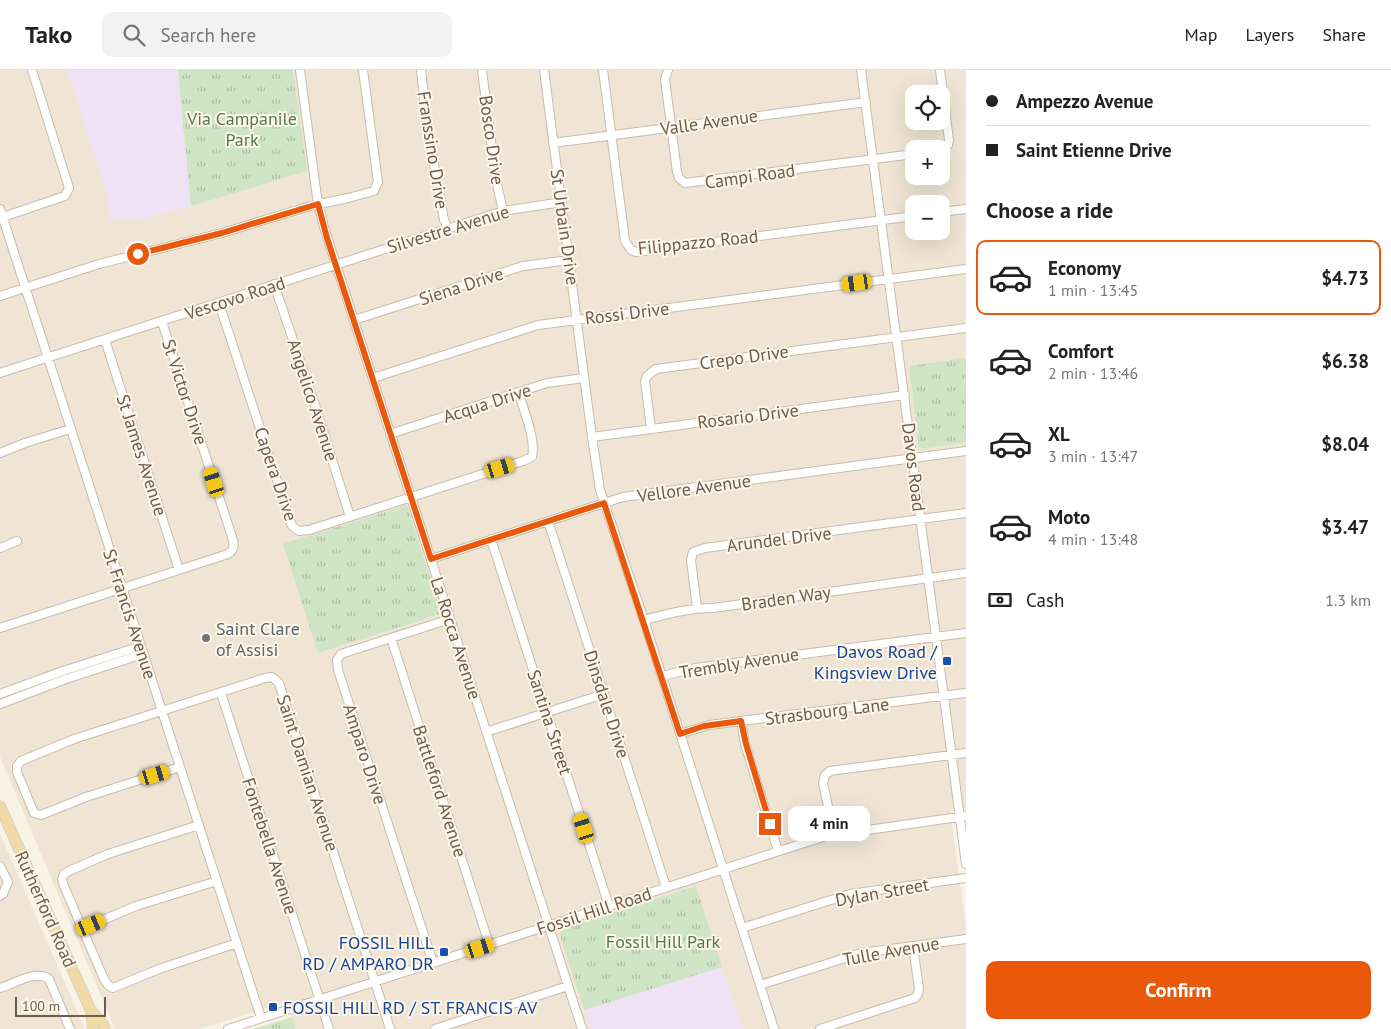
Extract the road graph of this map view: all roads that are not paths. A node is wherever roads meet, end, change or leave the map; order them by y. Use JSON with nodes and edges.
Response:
{"nodes":[{"id":1,"x":32,"y":70,"type":"edge"},
{"id":2,"x":300,"y":70,"type":"edge"},
{"id":3,"x":363,"y":70,"type":"edge"},
{"id":4,"x":421,"y":70,"type":"edge"},
{"id":5,"x":482,"y":70,"type":"edge"},
{"id":6,"x":544,"y":70,"type":"edge"},
{"id":7,"x":603,"y":70,"type":"edge"},
{"id":8,"x":668,"y":70,"type":"edge"},
{"id":9,"x":861,"y":70,"type":"edge"},
{"id":10,"x":940,"y":70,"type":"edge"},
{"id":11,"x":866,"y":102,"type":"junction"},
{"id":12,"x":671,"y":128,"type":"junction"},
{"id":13,"x":611,"y":135,"type":"junction"},
{"id":14,"x":949,"y":140,"type":"edge"},
{"id":15,"x":553,"y":143,"type":"junction"},
{"id":16,"x":905,"y":155,"type":"edge"},
{"id":17,"x":873,"y":160,"type":"junction"},
{"id":18,"x":562,"y":202,"type":"junction"},
{"id":19,"x":318,"y":204,"type":"junction"},
{"id":20,"x":966,"y":208,"type":"edge"},
{"id":21,"x":503,"y":210,"type":"junction"},
{"id":22,"x":950,"y":211,"type":"edge"},
{"id":23,"x":1,"y":214,"type":"edge"},
{"id":24,"x":905,"y":217,"type":"edge"},
{"id":25,"x":882,"y":220,"type":"junction"},
{"id":26,"x":448,"y":229,"type":"junction"},
{"id":27,"x":570,"y":260,"type":"junction"},
{"id":28,"x":336,"y":265,"type":"junction"},
{"id":29,"x":966,"y":269,"type":"edge"},
{"id":30,"x":889,"y":279,"type":"junction"},
{"id":31,"x":274,"y":284,"type":"junction"},
{"id":32,"x":25,"y":287,"type":"junction"},
{"id":33,"x":0,"y":296,"type":"edge"},
{"id":34,"x":219,"y":303,"type":"junction"},
{"id":35,"x":354,"y":320,"type":"junction"},
{"id":36,"x":577,"y":320,"type":"junction"},
{"id":37,"x":162,"y":322,"type":"junction"},
{"id":38,"x":966,"y":328,"type":"edge"},
{"id":39,"x":897,"y":337,"type":"junction"},
{"id":40,"x":105,"y":340,"type":"junction"},
{"id":41,"x":48,"y":358,"type":"junction"},
{"id":42,"x":0,"y":373,"type":"edge"},
{"id":43,"x":373,"y":378,"type":"junction"},
{"id":44,"x":584,"y":378,"type":"junction"},
{"id":45,"x":518,"y":392,"type":"junction"},
{"id":46,"x":905,"y":395,"type":"junction"},
{"id":47,"x":651,"y":428,"type":"junction"},
{"id":48,"x":70,"y":429,"type":"junction"},
{"id":49,"x":390,"y":434,"type":"junction"},
{"id":50,"x":592,"y":437,"type":"junction"},
{"id":51,"x":966,"y":451,"type":"edge"},
{"id":52,"x":0,"y":453,"type":"edge"},
{"id":53,"x":913,"y":458,"type":"junction"},
{"id":54,"x":411,"y":498,"type":"junction"},
{"id":55,"x":604,"y":503,"type":"junction"},
{"id":56,"x":966,"y":513,"type":"edge"},
{"id":57,"x":350,"y":517,"type":"junction"},
{"id":58,"x":921,"y":519,"type":"junction"},
{"id":59,"x":548,"y":521,"type":"junction"},
{"id":60,"x":491,"y":539,"type":"junction"},
{"id":61,"x":17,"y":541,"type":"dead end"},
{"id":62,"x":0,"y":548,"type":"edge"},
{"id":63,"x":431,"y":559,"type":"junction"},
{"id":64,"x":180,"y":570,"type":"junction"},
{"id":65,"x":966,"y":573,"type":"edge"},
{"id":66,"x":929,"y":578,"type":"junction"},
{"id":67,"x":122,"y":589,"type":"junction"},
{"id":68,"x":697,"y":608,"type":"junction"},
{"id":69,"x":450,"y":619,"type":"junction"},
{"id":70,"x":644,"y":620,"type":"junction"},
{"id":71,"x":0,"y":628,"type":"edge"},
{"id":72,"x":966,"y":633,"type":"edge"},
{"id":73,"x":936,"y":637,"type":"junction"},
{"id":74,"x":391,"y":638,"type":"junction"},
{"id":75,"x":142,"y":650,"type":"junction"},
{"id":76,"x":662,"y":676,"type":"junction"},
{"id":77,"x":220,"y":693,"type":"junction"},
{"id":78,"x":966,"y":693,"type":"edge"},
{"id":79,"x":0,"y":694,"type":"edge"},
{"id":80,"x":604,"y":694,"type":"junction"},
{"id":81,"x":944,"y":696,"type":"junction"},
{"id":82,"x":0,"y":704,"type":"edge"},
{"id":83,"x":162,"y":712,"type":"junction"},
{"id":84,"x":547,"y":712,"type":"junction"},
{"id":85,"x":741,"y":721,"type":"junction"},
{"id":86,"x":486,"y":732,"type":"junction"},
{"id":87,"x":680,"y":734,"type":"junction"},
{"id":88,"x":966,"y":753,"type":"edge"},
{"id":89,"x":952,"y":755,"type":"junction"},
{"id":90,"x":180,"y":767,"type":"junction"},
{"id":91,"x":0,"y":806,"type":"edge"},
{"id":92,"x":963,"y":817,"type":"edge"},
{"id":93,"x":199,"y":825,"type":"junction"},
{"id":94,"x":834,"y":834,"type":"junction"},
{"id":95,"x":778,"y":851,"type":"junction"},
{"id":96,"x":966,"y":864,"type":"edge"},
{"id":97,"x":0,"y":866,"type":"edge"},
{"id":98,"x":723,"y":869,"type":"junction"},
{"id":99,"x":966,"y":878,"type":"edge"},
{"id":100,"x":217,"y":880,"type":"junction"},
{"id":101,"x":666,"y":887,"type":"junction"},
{"id":102,"x":0,"y":896,"type":"edge"},
{"id":103,"x":609,"y":906,"type":"junction"},
{"id":104,"x":549,"y":926,"type":"junction"},
{"id":105,"x":742,"y":928,"type":"junction"},
{"id":106,"x":82,"y":929,"type":"junction"},
{"id":107,"x":966,"y":939,"type":"edge"},
{"id":108,"x":237,"y":943,"type":"junction"},
{"id":109,"x":490,"y":944,"type":"junction"},
{"id":110,"x":913,"y":946,"type":"junction"},
{"id":111,"x":433,"y":963,"type":"junction"},
{"id":112,"x":375,"y":982,"type":"junction"},
{"id":113,"x":760,"y":985,"type":"junction"},
{"id":114,"x":568,"y":986,"type":"junction"},
{"id":115,"x":0,"y":988,"type":"edge"},
{"id":116,"x":319,"y":999,"type":"junction"},
{"id":117,"x":91,"y":1011,"type":"junction"},
{"id":118,"x":261,"y":1018,"type":"junction"},
{"id":119,"x":70,"y":1029,"type":"edge"},
{"id":120,"x":93,"y":1029,"type":"edge"},
{"id":121,"x":105,"y":1029,"type":"edge"},
{"id":122,"x":228,"y":1029,"type":"edge"},
{"id":123,"x":329,"y":1029,"type":"edge"},
{"id":124,"x":390,"y":1029,"type":"edge"},
{"id":125,"x":435,"y":1029,"type":"edge"},
{"id":126,"x":582,"y":1029,"type":"edge"},
{"id":127,"x":774,"y":1029,"type":"edge"},
{"id":128,"x":820,"y":1029,"type":"edge"}],
"edges":[{"from":1,"to":23,"type":"street"},
{"from":2,"to":19,"type":"street","name":"La Rocca Avenue"},
{"from":3,"to":19,"type":"street"},
{"from":4,"to":26,"type":"street","name":"Franssino Drive"},
{"from":5,"to":21,"type":"street","name":"Bosco Drive"},
{"from":6,"to":15,"type":"street","name":"St Urbain Drive"},
{"from":7,"to":13,"type":"street"},
{"from":8,"to":12,"type":"street","name":"Campi Road"},
{"from":9,"to":11,"type":"street","name":"Davos Road"},
{"from":10,"to":14,"type":"street"},
{"from":11,"to":12,"type":"street","name":"Valle Avenue"},
{"from":11,"to":17,"type":"street","name":"Davos Road"},
{"from":12,"to":13,"type":"street","name":"Valle Avenue"},
{"from":12,"to":17,"type":"street","name":"Campi Road"},
{"from":13,"to":15,"type":"street","name":"Valle Avenue"},
{"from":13,"to":25,"type":"street","name":"Filippazzo Road"},
{"from":15,"to":18,"type":"street","name":"St Urbain Drive"},
{"from":16,"to":17,"type":"street","name":"Campi Road"},
{"from":17,"to":25,"type":"street","name":"Davos Road"},
{"from":18,"to":21,"type":"street","name":"Silvestre Avenue"},
{"from":18,"to":27,"type":"street","name":"St Urbain Drive"},
{"from":19,"to":28,"type":"street","name":"La Rocca Avenue"},
{"from":19,"to":32,"type":"street"},
{"from":20,"to":22,"type":"street"},
{"from":21,"to":26,"type":"street","name":"Silvestre Avenue"},
{"from":23,"to":32,"type":"street","name":"St Francis Avenue"},
{"from":24,"to":25,"type":"street"},
{"from":25,"to":30,"type":"street","name":"Davos Road"},
{"from":26,"to":28,"type":"street","name":"Silvestre Avenue"},
{"from":27,"to":35,"type":"street","name":"Siena Drive"},
{"from":27,"to":36,"type":"street","name":"St Urbain Drive"},
{"from":28,"to":31,"type":"street","name":"Vescovo Road"},
{"from":28,"to":35,"type":"street","name":"La Rocca Avenue"},
{"from":29,"to":30,"type":"street","name":"Rossi Drive"},
{"from":30,"to":36,"type":"street","name":"Rossi Drive"},
{"from":30,"to":39,"type":"street","name":"Davos Road"},
{"from":31,"to":34,"type":"street","name":"Vescovo Road"},
{"from":31,"to":57,"type":"street","name":"Angelico Avenue"},
{"from":32,"to":33,"type":"street"},
{"from":32,"to":41,"type":"street","name":"St Francis Avenue"},
{"from":34,"to":37,"type":"street","name":"Vescovo Road"},
{"from":34,"to":57,"type":"street","name":"Capera Drive"},
{"from":35,"to":43,"type":"street","name":"La Rocca Avenue"},
{"from":36,"to":43,"type":"street","name":"Rossi Drive"},
{"from":36,"to":44,"type":"street","name":"St Urbain Drive"},
{"from":37,"to":40,"type":"street","name":"Vescovo Road"},
{"from":37,"to":64,"type":"street","name":"St Victor Drive"},
{"from":38,"to":39,"type":"street"},
{"from":39,"to":46,"type":"street","name":"Davos Road"},
{"from":39,"to":47,"type":"street","name":"Crepo Drive"},
{"from":40,"to":41,"type":"street","name":"Vescovo Road"},
{"from":40,"to":64,"type":"street","name":"St James Avenue"},
{"from":41,"to":42,"type":"street","name":"Vescovo Road"},
{"from":41,"to":48,"type":"street","name":"St Francis Avenue"},
{"from":43,"to":49,"type":"street","name":"La Rocca Avenue"},
{"from":44,"to":45,"type":"street","name":"Acqua Drive"},
{"from":44,"to":50,"type":"street","name":"St Urbain Drive"},
{"from":45,"to":49,"type":"street","name":"Acqua Drive"},
{"from":45,"to":54,"type":"street","name":"Capera Drive"},
{"from":46,"to":47,"type":"street","name":"Rosario Drive"},
{"from":46,"to":53,"type":"street","name":"Davos Road"},
{"from":47,"to":50,"type":"street","name":"Rosario Drive"},
{"from":48,"to":52,"type":"street"},
{"from":48,"to":67,"type":"street","name":"St Francis Avenue"},
{"from":49,"to":54,"type":"street","name":"La Rocca Avenue"},
{"from":50,"to":55,"type":"street","name":"St Urbain Drive"},
{"from":51,"to":53,"type":"street","name":"Vellore Avenue"},
{"from":53,"to":55,"type":"street","name":"Vellore Avenue"},
{"from":53,"to":58,"type":"street","name":"Davos Road"},
{"from":54,"to":57,"type":"street","name":"Capera Drive"},
{"from":54,"to":63,"type":"street","name":"La Rocca Avenue"},
{"from":55,"to":59,"type":"street","name":"Vellore Avenue"},
{"from":55,"to":70,"type":"street","name":"St Urbain Drive"},
{"from":56,"to":58,"type":"street"},
{"from":58,"to":66,"type":"street","name":"Davos Road"},
{"from":58,"to":68,"type":"street","name":"Arundel Drive"},
{"from":59,"to":60,"type":"street","name":"Vellore Avenue"},
{"from":59,"to":80,"type":"street","name":"Dinsdale Drive"},
{"from":60,"to":63,"type":"street","name":"Vellore Avenue"},
{"from":60,"to":84,"type":"street","name":"Santina Street"},
{"from":61,"to":62,"type":"street"},
{"from":63,"to":69,"type":"street","name":"La Rocca Avenue"},
{"from":64,"to":67,"type":"street","name":"St Victor Drive"},
{"from":65,"to":66,"type":"street","name":"Braden Way"},
{"from":66,"to":68,"type":"street","name":"Braden Way"},
{"from":66,"to":73,"type":"street","name":"Davos Road"},
{"from":67,"to":71,"type":"street","name":"St Victor Drive"},
{"from":67,"to":75,"type":"street","name":"St Francis Avenue"},
{"from":68,"to":70,"type":"street","name":"Braden Way"},
{"from":69,"to":74,"type":"street","name":"Amparo Drive"},
{"from":69,"to":86,"type":"street","name":"La Rocca Avenue"},
{"from":70,"to":76,"type":"street","name":"St Urbain Drive"},
{"from":72,"to":73,"type":"street","name":"Trembly Avenue"},
{"from":73,"to":76,"type":"street","name":"Trembly Avenue"},
{"from":73,"to":81,"type":"street","name":"Davos Road"},
{"from":74,"to":109,"type":"street","name":"Battleford Avenue"},
{"from":74,"to":111,"type":"street","name":"Amparo Drive"},
{"from":75,"to":79,"type":"street"},
{"from":75,"to":82,"type":"street"},
{"from":75,"to":83,"type":"street","name":"St Francis Avenue"},
{"from":76,"to":87,"type":"street","name":"St Urbain Drive"},
{"from":77,"to":83,"type":"street","name":"Saint Damian Avenue"},
{"from":77,"to":112,"type":"street","name":"Saint Damian Avenue"},
{"from":77,"to":116,"type":"street","name":"Fontebella Avenue"},
{"from":78,"to":81,"type":"street","name":"Strasbourg Lane"},
{"from":80,"to":84,"type":"street"},
{"from":80,"to":101,"type":"street","name":"Dinsdale Drive"},
{"from":81,"to":85,"type":"street","name":"Strasbourg Lane"},
{"from":81,"to":89,"type":"street","name":"Davos Road"},
{"from":83,"to":90,"type":"street","name":"St Francis Avenue"},
{"from":83,"to":90,"type":"street","name":"Saint Damian Avenue"},
{"from":84,"to":86,"type":"street"},
{"from":84,"to":103,"type":"street","name":"Santina Street"},
{"from":85,"to":87,"type":"street","name":"Strasbourg Lane"},
{"from":85,"to":95,"type":"street"},
{"from":86,"to":104,"type":"street","name":"La Rocca Avenue"},
{"from":87,"to":98,"type":"street","name":"St Urbain Drive"},
{"from":88,"to":89,"type":"street"},
{"from":89,"to":92,"type":"street","name":"Davos Road"},
{"from":89,"to":94,"type":"street"},
{"from":90,"to":93,"type":"street","name":"St Francis Avenue"},
{"from":91,"to":117,"type":"main road","name":"Rutherford Road"},
{"from":92,"to":94,"type":"street","name":"Fossil Hill Road"},
{"from":92,"to":96,"type":"street","name":"Davos Road"},
{"from":93,"to":100,"type":"street","name":"St Francis Avenue"},
{"from":93,"to":106,"type":"street"},
{"from":94,"to":95,"type":"street","name":"Fossil Hill Road"},
{"from":95,"to":98,"type":"street","name":"Fossil Hill Road"},
{"from":97,"to":102,"type":"street"},
{"from":98,"to":101,"type":"street","name":"Fossil Hill Road"},
{"from":98,"to":105,"type":"street","name":"St Urbain Drive"},
{"from":99,"to":105,"type":"street","name":"Dylan Street"},
{"from":100,"to":106,"type":"street"},
{"from":100,"to":108,"type":"street","name":"St Francis Avenue"},
{"from":101,"to":103,"type":"street","name":"Fossil Hill Road"},
{"from":103,"to":104,"type":"street","name":"Fossil Hill Road"},
{"from":104,"to":109,"type":"street","name":"Fossil Hill Road"},
{"from":104,"to":114,"type":"street","name":"La Rocca Avenue"},
{"from":105,"to":113,"type":"street","name":"St Urbain Drive"},
{"from":106,"to":108,"type":"street"},
{"from":107,"to":110,"type":"street","name":"Tulle Avenue"},
{"from":108,"to":118,"type":"street","name":"St Francis Avenue"},
{"from":109,"to":111,"type":"street","name":"Fossil Hill Road"},
{"from":110,"to":113,"type":"street","name":"Tulle Avenue"},
{"from":110,"to":128,"type":"street"},
{"from":111,"to":112,"type":"street","name":"Fossil Hill Road"},
{"from":112,"to":116,"type":"street","name":"Fossil Hill Road"},
{"from":112,"to":124,"type":"street"},
{"from":113,"to":127,"type":"street","name":"St Urbain Drive"},
{"from":114,"to":125,"type":"street"},
{"from":114,"to":126,"type":"street","name":"La Rocca Avenue"},
{"from":115,"to":119,"type":"street"},
{"from":116,"to":118,"type":"street","name":"Fossil Hill Road"},
{"from":116,"to":123,"type":"street","name":"Fontebella Avenue"},
{"from":117,"to":120,"type":"main road","name":"Rutherford Road"},
{"from":117,"to":121,"type":"main road","name":"Rutherford Road"},
{"from":118,"to":122,"type":"street","name":"Fossil Hill Road"}]}
